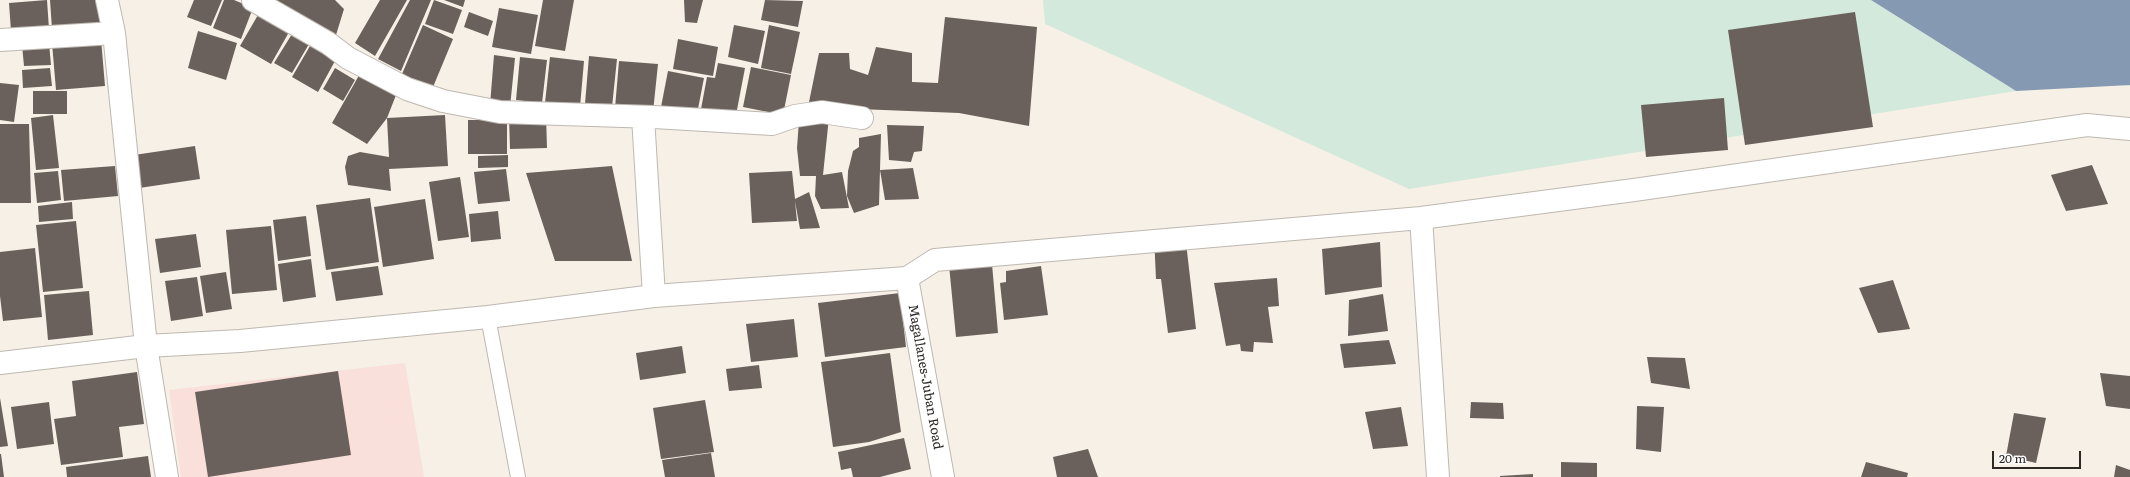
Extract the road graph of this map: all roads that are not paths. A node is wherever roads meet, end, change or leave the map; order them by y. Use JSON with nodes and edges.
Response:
{"nodes":[{"id":1,"x":108,"y":0,"type":"edge"},
{"id":2,"x":253,"y":0,"type":"edge"},
{"id":3,"x":114,"y":33,"type":"junction"},
{"id":4,"x":0,"y":40,"type":"edge"},
{"id":5,"x":643,"y":117,"type":"junction"},
{"id":6,"x":862,"y":118,"type":"dead end"},
{"id":7,"x":2130,"y":129,"type":"edge"},
{"id":8,"x":1421,"y":218,"type":"junction"},
{"id":9,"x":908,"y":278,"type":"junction"},
{"id":10,"x":654,"y":296,"type":"junction"},
{"id":11,"x":488,"y":317,"type":"junction"},
{"id":12,"x":146,"y":346,"type":"junction"},
{"id":13,"x":0,"y":363,"type":"edge"},
{"id":14,"x":167,"y":477,"type":"edge"},
{"id":15,"x":518,"y":477,"type":"edge"},
{"id":16,"x":943,"y":477,"type":"edge"},
{"id":17,"x":1438,"y":477,"type":"edge"}],
"edges":[{"from":1,"to":3,"type":"street"},
{"from":2,"to":5,"type":"street"},
{"from":3,"to":4,"type":"street"},
{"from":3,"to":12,"type":"street"},
{"from":5,"to":6,"type":"street"},
{"from":5,"to":10,"type":"street"},
{"from":7,"to":8,"type":"street"},
{"from":8,"to":9,"type":"street"},
{"from":8,"to":17,"type":"street"},
{"from":9,"to":10,"type":"street"},
{"from":9,"to":16,"type":"street","name":"Magallanes-Juban Road"},
{"from":10,"to":11,"type":"street"},
{"from":11,"to":12,"type":"street"},
{"from":11,"to":15,"type":"lane"},
{"from":12,"to":13,"type":"street"},
{"from":12,"to":14,"type":"street"}]}
